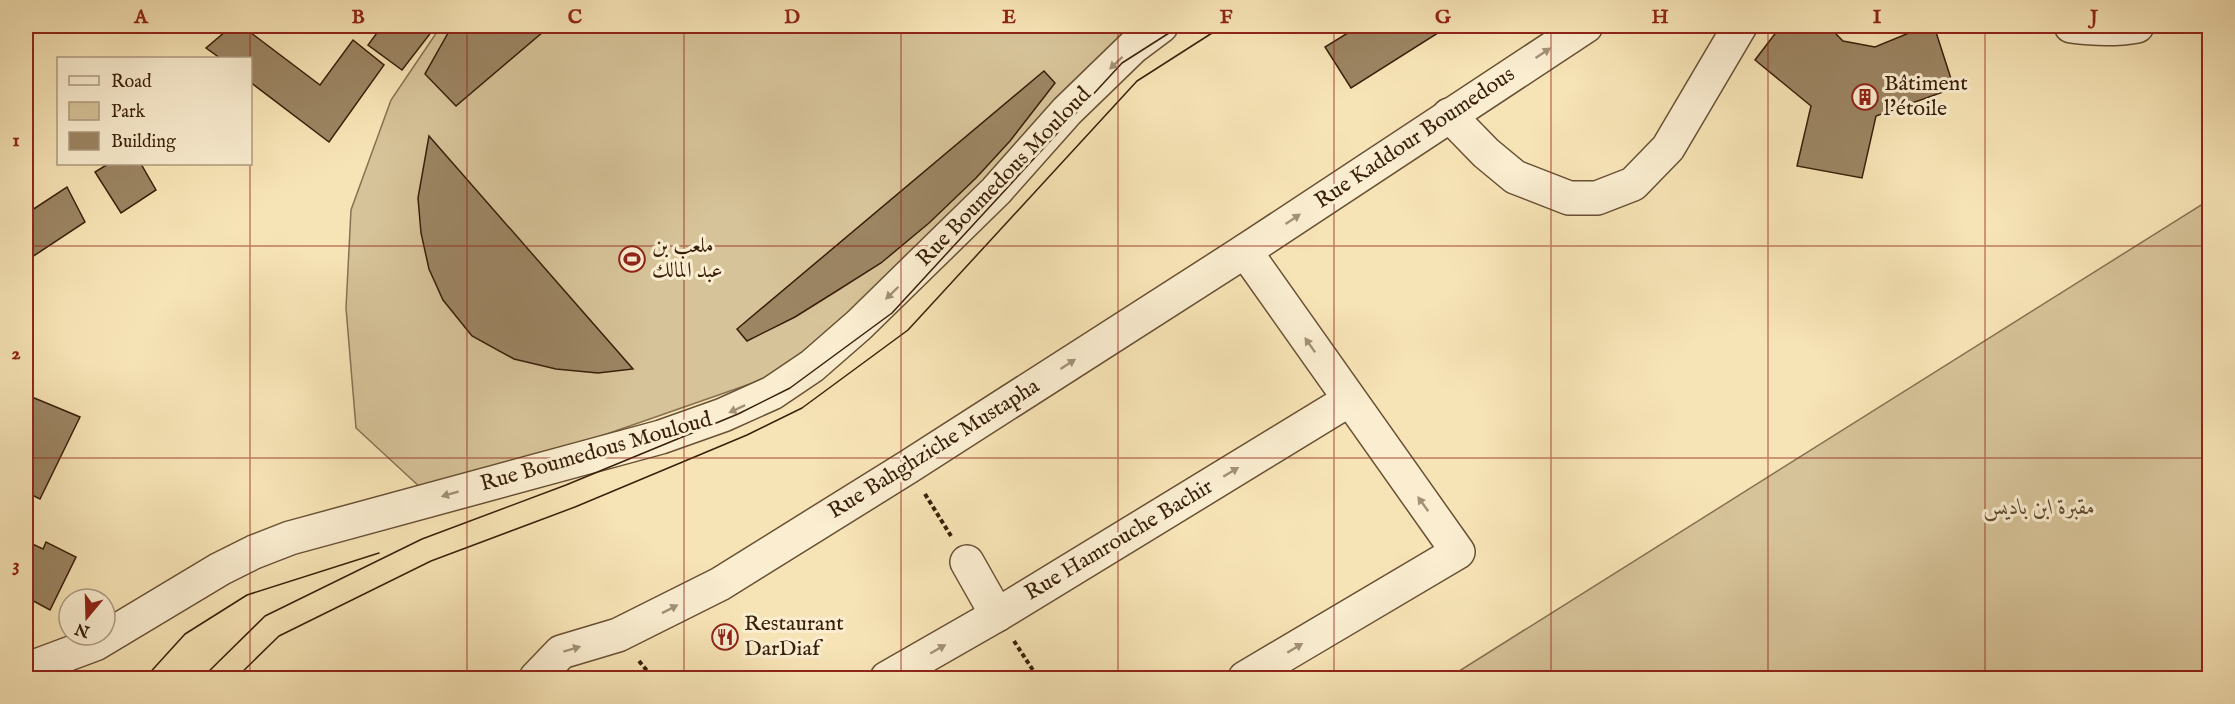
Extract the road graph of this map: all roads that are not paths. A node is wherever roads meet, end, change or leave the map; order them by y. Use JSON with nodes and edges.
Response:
{"nodes":[{"id":1,"x":1161,"y":26,"type":"edge"},
{"id":2,"x":1586,"y":26,"type":"edge"},
{"id":3,"x":1740,"y":26,"type":"edge"},
{"id":4,"x":2071,"y":26,"type":"edge"},
{"id":5,"x":2137,"y":26,"type":"edge"},
{"id":6,"x":1449,"y":116,"type":"junction"},
{"id":7,"x":1245,"y":252,"type":"junction"},
{"id":8,"x":1349,"y":400,"type":"junction"},
{"id":9,"x":967,"y":562,"type":"road end"},
{"id":10,"x":997,"y":615,"type":"junction"},
{"id":11,"x":26,"y":668,"type":"edge"},
{"id":12,"x":536,"y":678,"type":"edge"},
{"id":13,"x":887,"y":678,"type":"edge"},
{"id":14,"x":1245,"y":678,"type":"edge"}],
"edges":[{"from":1,"to":11,"type":"street","name":"Rue Boumedous Mouloud","one_way":true},
{"from":6,"to":2,"type":"street","name":"Rue Kaddour Boumedous","one_way":true},
{"from":3,"to":6,"type":"street"},
{"from":4,"to":5,"type":"street"},
{"from":7,"to":6,"type":"street","name":"Rue Kaddour Boumedous","one_way":true},
{"from":8,"to":7,"type":"street","one_way":true},
{"from":12,"to":7,"type":"street","name":"Rue Bahghziche Mustapha","one_way":true},
{"from":10,"to":8,"type":"street","name":"Rue Hamrouche Bachir","one_way":true},
{"from":14,"to":8,"type":"street","one_way":true},
{"from":9,"to":10,"type":"street"},
{"from":13,"to":10,"type":"street","name":"Rue Hamrouche Bachir","one_way":true}]}
